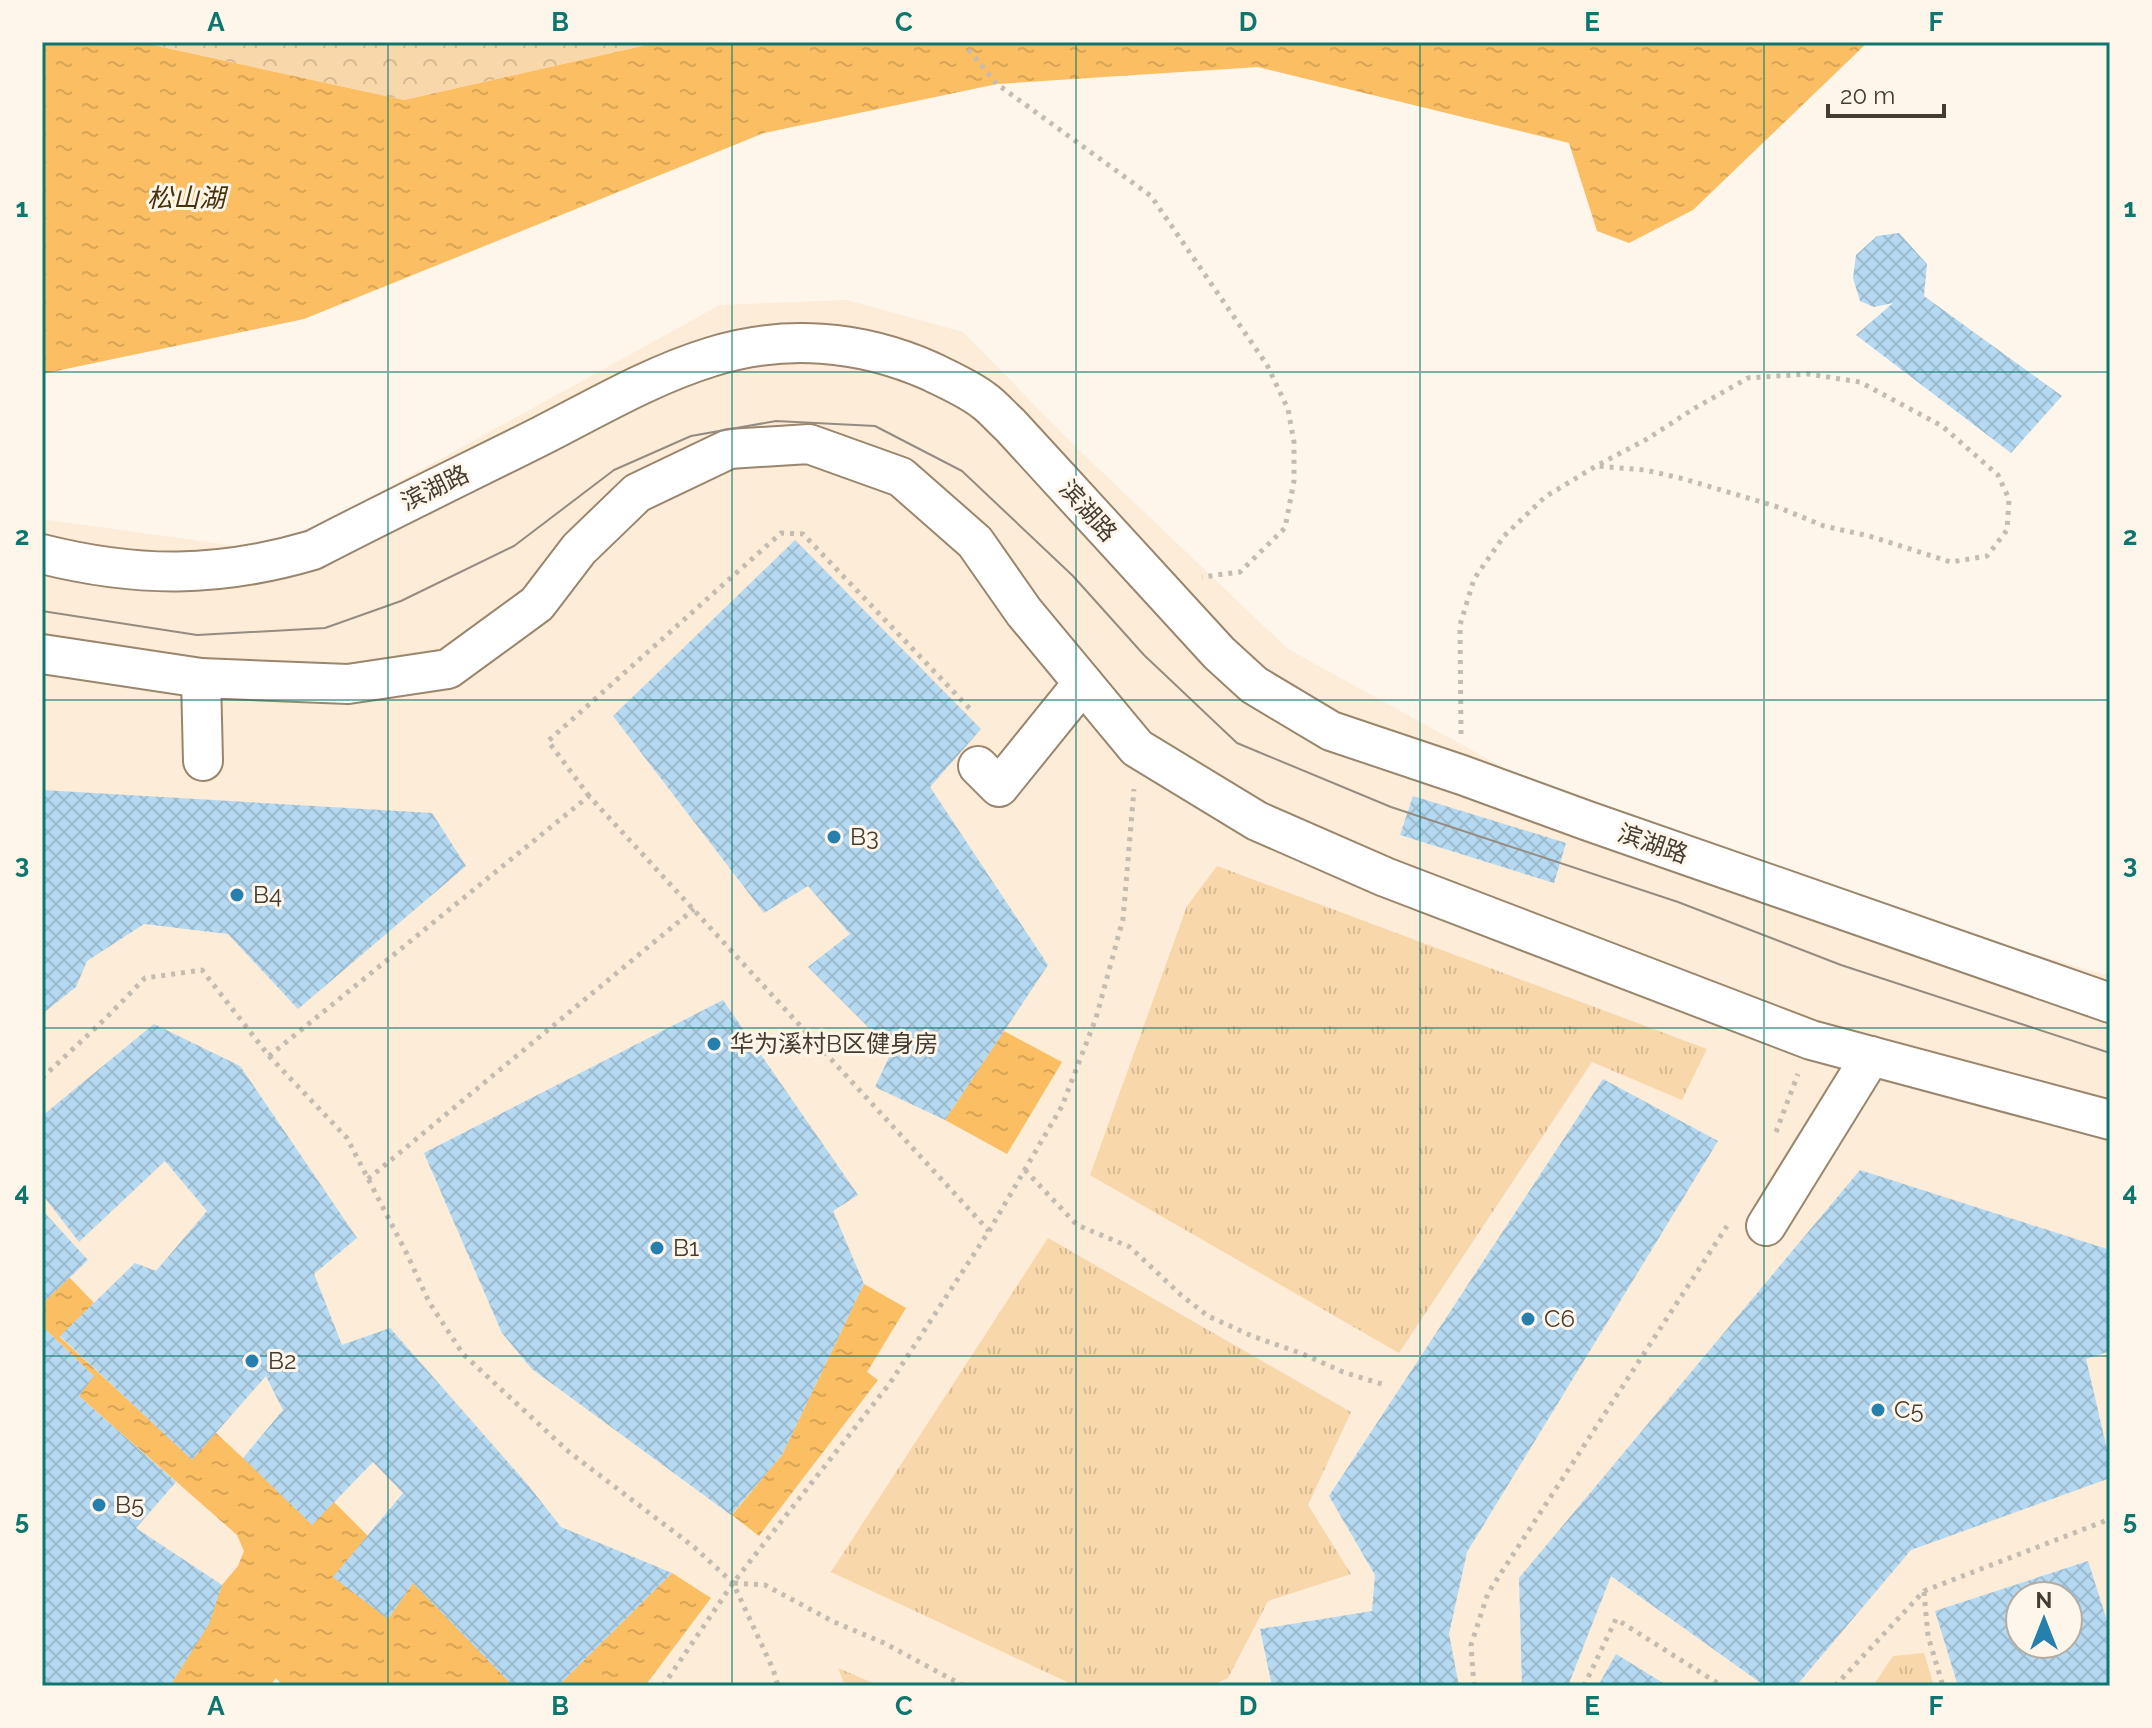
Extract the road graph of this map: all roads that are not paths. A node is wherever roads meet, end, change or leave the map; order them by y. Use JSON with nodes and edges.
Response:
{"nodes":[{"id":1,"x":42,"y":554,"type":"edge"},
{"id":2,"x":42,"y":654,"type":"edge"},
{"id":3,"x":201,"y":678,"type":"junction"},
{"id":4,"x":1083,"y":683,"type":"junction"},
{"id":5,"x":203,"y":761,"type":"dead end"},
{"id":6,"x":985,"y":789,"type":"dead end"},
{"id":7,"x":2110,"y":1003,"type":"edge"},
{"id":8,"x":1871,"y":1056,"type":"junction"},
{"id":9,"x":2110,"y":1120,"type":"edge"},
{"id":10,"x":1749,"y":1222,"type":"road end"}],
"edges":[{"from":1,"to":7,"type":"street","name":"滨湖路"},
{"from":2,"to":3,"type":"street"},
{"from":3,"to":4,"type":"street"},
{"from":3,"to":5,"type":"street"},
{"from":4,"to":6,"type":"street"},
{"from":4,"to":8,"type":"street"},
{"from":8,"to":9,"type":"street"},
{"from":8,"to":10,"type":"street"}]}
